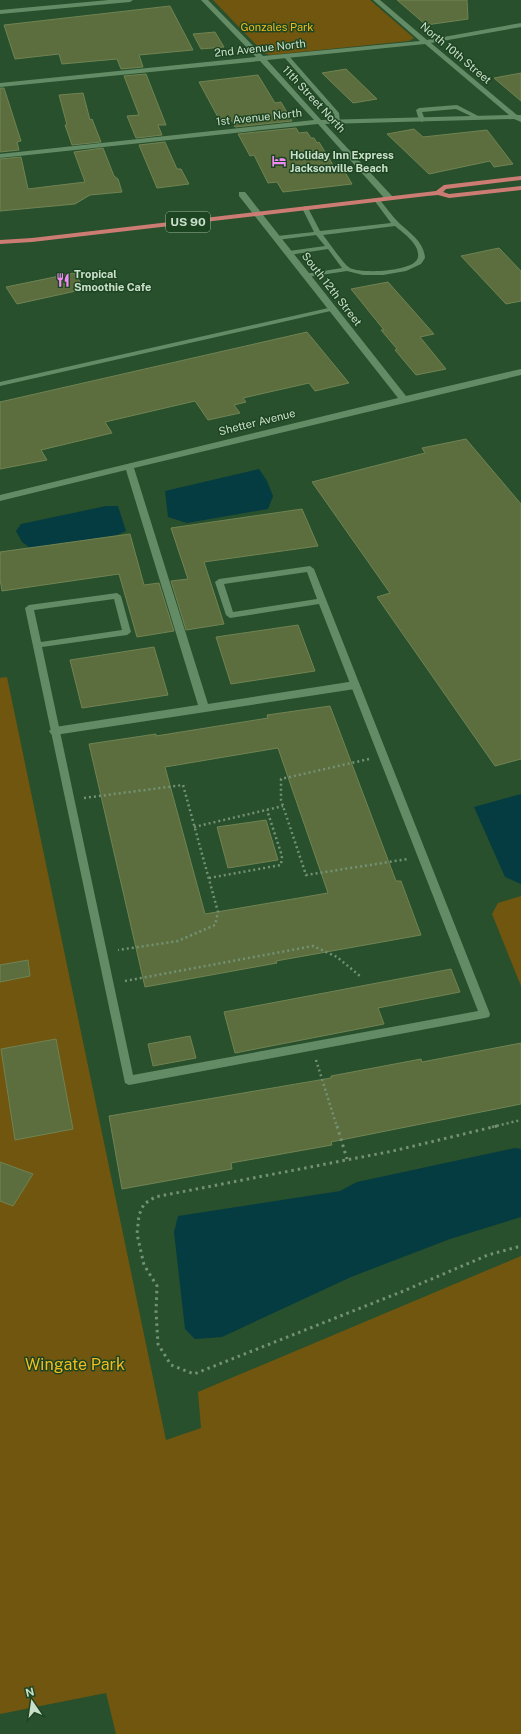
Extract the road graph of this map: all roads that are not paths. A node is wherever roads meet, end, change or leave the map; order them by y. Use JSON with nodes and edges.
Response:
{"nodes":[{"id":1,"x":130,"y":0,"type":"edge"},
{"id":2,"x":204,"y":0,"type":"edge"},
{"id":3,"x":376,"y":0,"type":"edge"},
{"id":4,"x":0,"y":12,"type":"edge"},
{"id":5,"x":521,"y":25,"type":"edge"},
{"id":6,"x":426,"y":42,"type":"junction"},
{"id":7,"x":286,"y":56,"type":"junction"},
{"id":8,"x":262,"y":59,"type":"junction"},
{"id":9,"x":0,"y":85,"type":"edge"},
{"id":10,"x":480,"y":118,"type":"junction"},
{"id":11,"x":519,"y":119,"type":"edge"},
{"id":12,"x":422,"y":120,"type":"junction"},
{"id":13,"x":338,"y":121,"type":"junction"},
{"id":14,"x":320,"y":122,"type":"junction"},
{"id":15,"x":0,"y":156,"type":"edge"},
{"id":16,"x":521,"y":178,"type":"edge"},
{"id":17,"x":521,"y":188,"type":"edge"},
{"id":18,"x":438,"y":193,"type":"junction"},
{"id":19,"x":242,"y":194,"type":"dead end"},
{"id":20,"x":389,"y":198,"type":"junction"},
{"id":21,"x":377,"y":200,"type":"junction"},
{"id":22,"x":306,"y":208,"type":"junction"},
{"id":23,"x":258,"y":214,"type":"junction"},
{"id":24,"x":396,"y":224,"type":"junction"},
{"id":25,"x":318,"y":233,"type":"junction"},
{"id":26,"x":277,"y":238,"type":"junction"},
{"id":27,"x":32,"y":240,"type":"junction"},
{"id":28,"x":0,"y":242,"type":"edge"},
{"id":29,"x":0,"y":247,"type":"edge"},
{"id":30,"x":329,"y":247,"type":"junction"},
{"id":31,"x":289,"y":253,"type":"junction"},
{"id":32,"x":347,"y":269,"type":"junction"},
{"id":33,"x":307,"y":275,"type":"junction"},
{"id":34,"x":334,"y":309,"type":"junction"},
{"id":35,"x":521,"y":372,"type":"edge"},
{"id":36,"x":1,"y":382,"type":"edge"},
{"id":37,"x":404,"y":399,"type":"junction"},
{"id":38,"x":129,"y":466,"type":"junction"},
{"id":39,"x":0,"y":498,"type":"edge"},
{"id":40,"x":322,"y":601,"type":"junction"},
{"id":41,"x":37,"y":645,"type":"junction"},
{"id":42,"x":355,"y":685,"type":"junction"},
{"id":43,"x":204,"y":708,"type":"junction"},
{"id":44,"x":55,"y":731,"type":"junction"}],
"edges":[{"from":1,"to":4,"type":"street"},
{"from":2,"to":8,"type":"street","name":"11th Street North"},
{"from":3,"to":6,"type":"street","name":"North 10th Street"},
{"from":5,"to":6,"type":"street","name":"2nd Avenue North"},
{"from":6,"to":7,"type":"street","name":"2nd Avenue North"},
{"from":6,"to":11,"type":"street","name":"North 10th Street"},
{"from":7,"to":8,"type":"street","name":"2nd Avenue North"},
{"from":7,"to":13,"type":"lane"},
{"from":8,"to":9,"type":"street","name":"2nd Avenue North"},
{"from":8,"to":14,"type":"street","name":"11th Street North"},
{"from":10,"to":11,"type":"street","name":"1st Avenue North"},
{"from":10,"to":12,"type":"street","name":"1st Avenue North"},
{"from":10,"to":12,"type":"lane"},
{"from":12,"to":13,"type":"street","name":"1st Avenue North"},
{"from":13,"to":14,"type":"street","name":"1st Avenue North"},
{"from":14,"to":15,"type":"street","name":"1st Avenue North"},
{"from":14,"to":20,"type":"street","name":"11th Street North"},
{"from":16,"to":18,"type":"highway","number":"US 90"},
{"from":17,"to":18,"type":"highway","number":"US 90"},
{"from":18,"to":20,"type":"highway","number":"US 90"},
{"from":19,"to":23,"type":"street","name":"South 12th Street"},
{"from":20,"to":21,"type":"highway","number":"US 90"},
{"from":21,"to":22,"type":"highway","number":"US 90"},
{"from":21,"to":24,"type":"lane"},
{"from":22,"to":23,"type":"highway","number":"US 90"},
{"from":22,"to":25,"type":"lane"},
{"from":23,"to":26,"type":"street","name":"South 12th Street"},
{"from":23,"to":27,"type":"highway","number":"US 90"},
{"from":24,"to":25,"type":"lane"},
{"from":24,"to":32,"type":"lane"},
{"from":25,"to":26,"type":"lane"},
{"from":25,"to":30,"type":"lane"},
{"from":26,"to":31,"type":"street","name":"South 12th Street"},
{"from":27,"to":28,"type":"highway","number":"US 90"},
{"from":27,"to":29,"type":"highway","number":"US 90"},
{"from":30,"to":31,"type":"lane"},
{"from":30,"to":32,"type":"lane"},
{"from":31,"to":33,"type":"street","name":"South 12th Street"},
{"from":32,"to":33,"type":"lane"},
{"from":33,"to":34,"type":"street","name":"South 12th Street"},
{"from":34,"to":36,"type":"lane"},
{"from":34,"to":37,"type":"street","name":"South 12th Street"},
{"from":35,"to":37,"type":"street","name":"Shetter Avenue"},
{"from":37,"to":38,"type":"street","name":"Shetter Avenue"},
{"from":38,"to":39,"type":"street","name":"Shetter Avenue"},
{"from":38,"to":43,"type":"street"},
{"from":40,"to":40,"type":"lane"},
{"from":40,"to":42,"type":"lane"},
{"from":41,"to":41,"type":"lane"},
{"from":41,"to":44,"type":"lane"},
{"from":42,"to":43,"type":"street"},
{"from":42,"to":44,"type":"lane"},
{"from":43,"to":44,"type":"street"}]}
